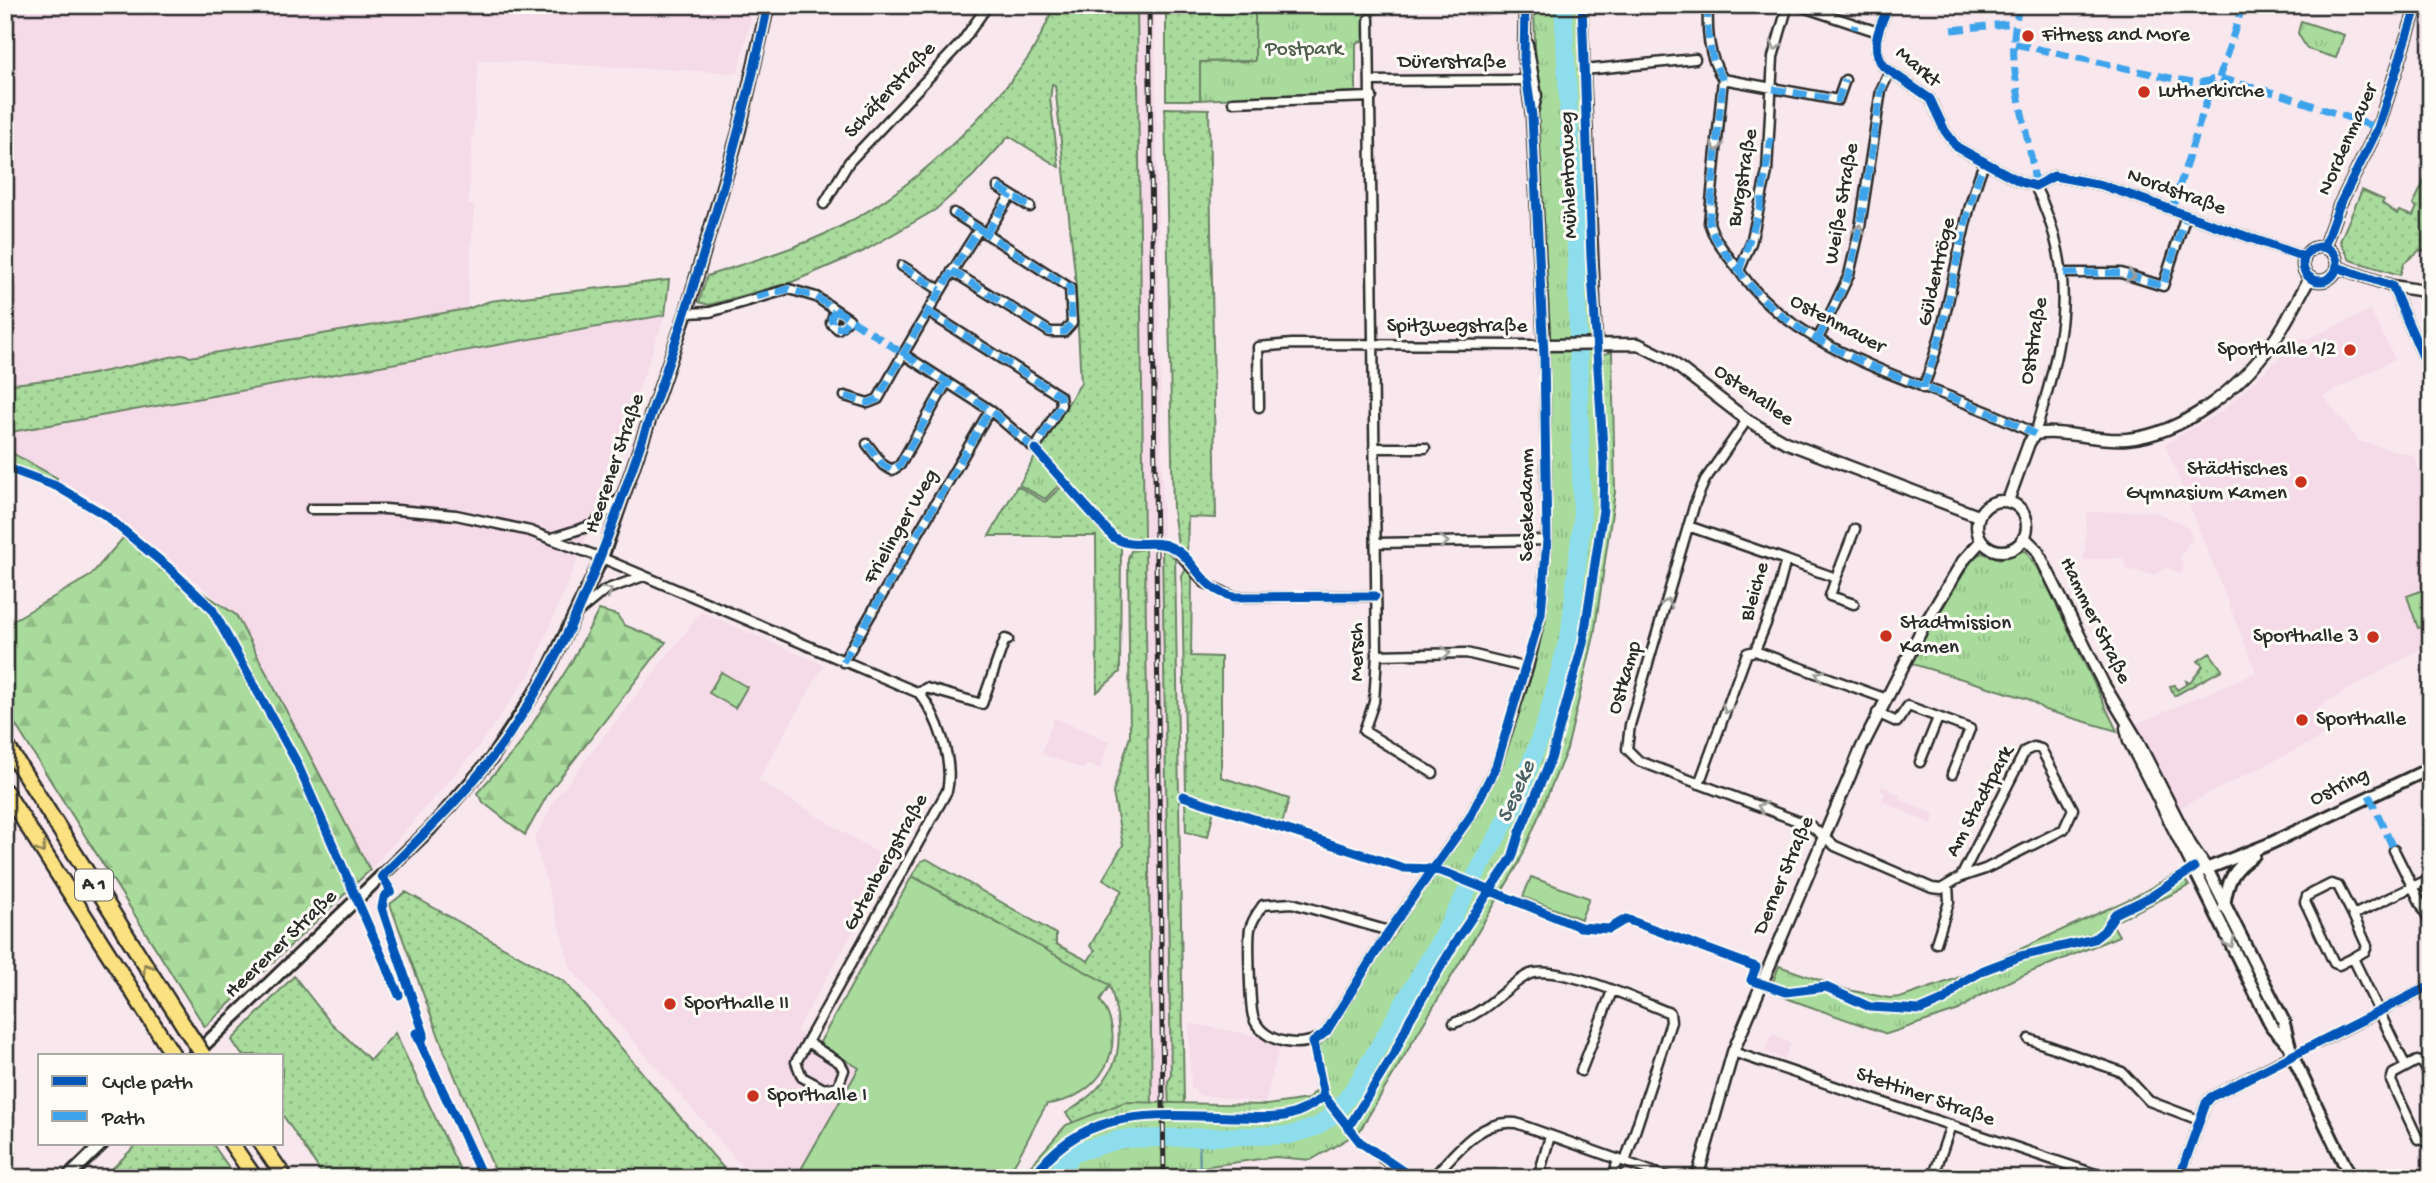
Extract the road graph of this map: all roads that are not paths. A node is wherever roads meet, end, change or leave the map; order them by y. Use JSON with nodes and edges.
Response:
{"nodes":[{"id":1,"x":768,"y":5,"type":"edge"},
{"id":2,"x":988,"y":5,"type":"edge"},
{"id":3,"x":1525,"y":5,"type":"edge"},
{"id":4,"x":1582,"y":5,"type":"edge"},
{"id":5,"x":1708,"y":5,"type":"edge"},
{"id":6,"x":1788,"y":5,"type":"edge"},
{"id":7,"x":1797,"y":5,"type":"edge"},
{"id":8,"x":1889,"y":5,"type":"edge"},
{"id":9,"x":2417,"y":5,"type":"edge"},
{"id":10,"x":1369,"y":19,"type":"dead end"},
{"id":11,"x":1878,"y":32,"type":"junction"},
{"id":12,"x":1695,"y":58,"type":"dead end"},
{"id":13,"x":1584,"y":70,"type":"junction"},
{"id":14,"x":1890,"y":71,"type":"junction"},
{"id":15,"x":1723,"y":79,"type":"junction"},
{"id":16,"x":1529,"y":80,"type":"junction"},
{"id":17,"x":1845,"y":80,"type":"dead end"},
{"id":18,"x":1371,"y":81,"type":"junction"},
{"id":19,"x":1773,"y":89,"type":"junction"},
{"id":20,"x":1372,"y":97,"type":"junction"},
{"id":21,"x":1233,"y":102,"type":"dead end"},
{"id":22,"x":1984,"y":163,"type":"junction"},
{"id":23,"x":2035,"y":186,"type":"junction"},
{"id":24,"x":998,"y":187,"type":"dead end"},
{"id":25,"x":1011,"y":195,"type":"junction"},
{"id":26,"x":824,"y":204,"type":"dead end"},
{"id":27,"x":1030,"y":207,"type":"dead end"},
{"id":28,"x":954,"y":213,"type":"dead end"},
{"id":29,"x":2186,"y":215,"type":"junction"},
{"id":30,"x":983,"y":232,"type":"junction"},
{"id":31,"x":2324,"y":247,"type":"junction"},
{"id":32,"x":2304,"y":257,"type":"junction"},
{"id":33,"x":902,"y":266,"type":"dead end"},
{"id":34,"x":2337,"y":267,"type":"junction"},
{"id":35,"x":952,"y":271,"type":"junction"},
{"id":36,"x":1740,"y":271,"type":"junction"},
{"id":37,"x":2064,"y":274,"type":"junction"},
{"id":38,"x":2310,"y":278,"type":"junction"},
{"id":39,"x":2392,"y":286,"type":"junction"},
{"id":40,"x":940,"y":290,"type":"junction"},
{"id":41,"x":2431,"y":292,"type":"edge"},
{"id":42,"x":835,"y":310,"type":"dead end"},
{"id":43,"x":928,"y":312,"type":"junction"},
{"id":44,"x":686,"y":313,"type":"junction"},
{"id":45,"x":1818,"y":338,"type":"junction"},
{"id":46,"x":1592,"y":344,"type":"junction"},
{"id":47,"x":1371,"y":345,"type":"junction"},
{"id":48,"x":1544,"y":345,"type":"junction"},
{"id":49,"x":903,"y":354,"type":"junction"},
{"id":50,"x":2431,"y":375,"type":"edge"},
{"id":51,"x":947,"y":382,"type":"junction"},
{"id":52,"x":1923,"y":388,"type":"junction"},
{"id":53,"x":845,"y":396,"type":"dead end"},
{"id":54,"x":1259,"y":407,"type":"dead end"},
{"id":55,"x":990,"y":410,"type":"junction"},
{"id":56,"x":1747,"y":420,"type":"junction"},
{"id":57,"x":2035,"y":434,"type":"junction"},
{"id":58,"x":867,"y":444,"type":"dead end"},
{"id":59,"x":1374,"y":448,"type":"junction"},
{"id":60,"x":1425,"y":448,"type":"dead end"},
{"id":61,"x":626,"y":492,"type":"junction"},
{"id":62,"x":2008,"y":502,"type":"junction"},
{"id":63,"x":311,"y":509,"type":"dead end"},
{"id":64,"x":1979,"y":516,"type":"junction"},
{"id":65,"x":1688,"y":526,"type":"junction"},
{"id":66,"x":1855,"y":529,"type":"dead end"},
{"id":67,"x":2024,"y":537,"type":"junction"},
{"id":68,"x":552,"y":538,"type":"junction"},
{"id":69,"x":1547,"y":540,"type":"junction"},
{"id":70,"x":1981,"y":541,"type":"junction"},
{"id":71,"x":1376,"y":544,"type":"junction"},
{"id":72,"x":1179,"y":553,"type":"dead end"},
{"id":73,"x":602,"y":558,"type":"junction"},
{"id":74,"x":1786,"y":560,"type":"junction"},
{"id":75,"x":644,"y":576,"type":"junction"},
{"id":76,"x":1836,"y":578,"type":"junction"},
{"id":77,"x":1376,"y":596,"type":"junction"},
{"id":78,"x":1854,"y":604,"type":"dead end"},
{"id":79,"x":577,"y":614,"type":"junction"},
{"id":80,"x":1008,"y":639,"type":"dead end"},
{"id":81,"x":1755,"y":651,"type":"junction"},
{"id":82,"x":1377,"y":655,"type":"junction"},
{"id":83,"x":844,"y":662,"type":"junction"},
{"id":84,"x":1528,"y":667,"type":"junction"},
{"id":85,"x":919,"y":693,"type":"junction"},
{"id":86,"x":1884,"y":698,"type":"junction"},
{"id":87,"x":1877,"y":713,"type":"junction"},
{"id":88,"x":1938,"y":718,"type":"junction"},
{"id":89,"x":5,"y":743,"type":"edge"},
{"id":90,"x":1920,"y":762,"type":"dead end"},
{"id":91,"x":2431,"y":768,"type":"edge"},
{"id":92,"x":1433,"y":773,"type":"dead end"},
{"id":93,"x":1952,"y":774,"type":"dead end"},
{"id":94,"x":1699,"y":784,"type":"junction"},
{"id":95,"x":5,"y":791,"type":"edge"},
{"id":96,"x":1823,"y":835,"type":"junction"},
{"id":97,"x":2267,"y":845,"type":"junction"},
{"id":98,"x":2394,"y":850,"type":"dead end"},
{"id":99,"x":2236,"y":867,"type":"junction"},
{"id":100,"x":2203,"y":876,"type":"junction"},
{"id":101,"x":1961,"y":877,"type":"junction"},
{"id":102,"x":2431,"y":878,"type":"edge"},
{"id":103,"x":1948,"y":885,"type":"junction"},
{"id":104,"x":2412,"y":887,"type":"junction"},
{"id":105,"x":2224,"y":907,"type":"junction"},
{"id":106,"x":2353,"y":915,"type":"junction"},
{"id":107,"x":2431,"y":924,"type":"edge"},
{"id":108,"x":1389,"y":931,"type":"junction"},
{"id":109,"x":1936,"y":943,"type":"dead end"},
{"id":110,"x":2353,"y":958,"type":"junction"},
{"id":111,"x":2431,"y":985,"type":"edge"},
{"id":112,"x":1612,"y":991,"type":"junction"},
{"id":113,"x":2378,"y":1012,"type":"junction"},
{"id":114,"x":1454,"y":1023,"type":"dead end"},
{"id":115,"x":2028,"y":1039,"type":"dead end"},
{"id":116,"x":807,"y":1042,"type":"junction"},
{"id":117,"x":2318,"y":1043,"type":"dead end"},
{"id":118,"x":2290,"y":1049,"type":"junction"},
{"id":119,"x":1733,"y":1052,"type":"junction"},
{"id":120,"x":172,"y":1054,"type":"edge"},
{"id":121,"x":195,"y":1054,"type":"edge"},
{"id":122,"x":202,"y":1054,"type":"edge"},
{"id":123,"x":2406,"y":1067,"type":"junction"},
{"id":124,"x":1581,"y":1071,"type":"dead end"},
{"id":125,"x":2431,"y":1079,"type":"edge"},
{"id":126,"x":2199,"y":1120,"type":"junction"},
{"id":127,"x":1951,"y":1125,"type":"junction"},
{"id":128,"x":1550,"y":1136,"type":"junction"},
{"id":129,"x":2431,"y":1138,"type":"edge"},
{"id":130,"x":102,"y":1144,"type":"edge"},
{"id":131,"x":232,"y":1144,"type":"edge"},
{"id":132,"x":262,"y":1144,"type":"edge"},
{"id":133,"x":1382,"y":1158,"type":"dead end"},
{"id":134,"x":1622,"y":1161,"type":"junction"},
{"id":135,"x":67,"y":1178,"type":"edge"},
{"id":136,"x":255,"y":1178,"type":"edge"},
{"id":137,"x":285,"y":1178,"type":"edge"},
{"id":138,"x":1412,"y":1178,"type":"edge"},
{"id":139,"x":1432,"y":1178,"type":"edge"},
{"id":140,"x":1538,"y":1178,"type":"edge"},
{"id":141,"x":1613,"y":1178,"type":"edge"},
{"id":142,"x":1670,"y":1178,"type":"edge"},
{"id":143,"x":1697,"y":1178,"type":"edge"},
{"id":144,"x":1933,"y":1178,"type":"edge"},
{"id":145,"x":2107,"y":1178,"type":"edge"},
{"id":146,"x":2179,"y":1178,"type":"edge"},
{"id":147,"x":2351,"y":1178,"type":"edge"}],
"edges":[{"from":1,"to":44,"type":"main road","name":"Heerener Straße"},
{"from":2,"to":26,"type":"street","name":"Schäferstraße"},
{"from":3,"to":16,"type":"street","name":"Sesekedamm"},
{"from":4,"to":13,"type":"street","name":"Mühlentorweg"},
{"from":5,"to":15,"type":"street","name":"Ostenmauer"},
{"from":6,"to":19,"type":"street","name":"Burgstraße","one_way":true},
{"from":7,"to":11,"type":"street"},
{"from":8,"to":11,"type":"street","name":"Markt"},
{"from":9,"to":31,"type":"street","name":"Nordenmauer"},
{"from":10,"to":18,"type":"street","name":"Mersch"},
{"from":11,"to":14,"type":"street","name":"Markt"},
{"from":12,"to":13,"type":"street"},
{"from":13,"to":46,"type":"street","name":"Mühlentorweg"},
{"from":14,"to":22,"type":"street","name":"Markt"},
{"from":45,"to":14,"type":"street","name":"Weiße Straße","one_way":true},
{"from":15,"to":19,"type":"street"},
{"from":15,"to":36,"type":"street","name":"Ostenmauer","one_way":true},
{"from":16,"to":18,"type":"street","name":"Dürerstraße"},
{"from":16,"to":48,"type":"street","name":"Sesekedamm"},
{"from":17,"to":19,"type":"street"},
{"from":18,"to":20,"type":"street","name":"Mersch"},
{"from":19,"to":36,"type":"street","name":"Burgstraße"},
{"from":20,"to":21,"type":"street"},
{"from":20,"to":47,"type":"street","name":"Mersch"},
{"from":22,"to":23,"type":"street","name":"Markt"},
{"from":22,"to":52,"type":"street","name":"Güldentröge"},
{"from":23,"to":29,"type":"street","name":"Nordstraße"},
{"from":23,"to":37,"type":"street","name":"Oststraße"},
{"from":24,"to":25,"type":"street"},
{"from":25,"to":27,"type":"street"},
{"from":25,"to":30,"type":"street"},
{"from":28,"to":30,"type":"street"},
{"from":29,"to":32,"type":"street","name":"Nordstraße"},
{"from":37,"to":29,"type":"street","one_way":true},
{"from":30,"to":35,"type":"street"},
{"from":30,"to":35,"type":"street"},
{"from":31,"to":32,"type":"street"},
{"from":31,"to":34,"type":"street"},
{"from":32,"to":38,"type":"street"},
{"from":33,"to":40,"type":"street"},
{"from":34,"to":38,"type":"street"},
{"from":34,"to":39,"type":"street"},
{"from":35,"to":40,"type":"street"},
{"from":36,"to":45,"type":"street","name":"Ostenmauer"},
{"from":37,"to":57,"type":"street","name":"Oststraße"},
{"from":38,"to":57,"type":"street"},
{"from":39,"to":41,"type":"street"},
{"from":39,"to":50,"type":"street"},
{"from":40,"to":43,"type":"street"},
{"from":42,"to":44,"type":"street"},
{"from":43,"to":49,"type":"street"},
{"from":43,"to":55,"type":"street"},
{"from":44,"to":61,"type":"main road","name":"Heerener Straße"},
{"from":45,"to":52,"type":"street","name":"Ostenmauer"},
{"from":46,"to":48,"type":"street","name":"Ostenallee"},
{"from":46,"to":56,"type":"street","name":"Ostenallee"},
{"from":47,"to":48,"type":"street","name":"Spitzwegstraße"},
{"from":47,"to":54,"type":"street"},
{"from":47,"to":59,"type":"street","name":"Mersch"},
{"from":48,"to":69,"type":"street","name":"Sesekedamm"},
{"from":49,"to":51,"type":"street"},
{"from":49,"to":53,"type":"street"},
{"from":51,"to":55,"type":"street"},
{"from":51,"to":58,"type":"street","name":"Frielinger Weg"},
{"from":52,"to":57,"type":"street","name":"Ostenmauer"},
{"from":55,"to":83,"type":"street","name":"Frielinger Weg"},
{"from":56,"to":64,"type":"street","name":"Ostenallee"},
{"from":56,"to":65,"type":"street","name":"Ostkamp"},
{"from":57,"to":62,"type":"street","name":"Oststraße"},
{"from":59,"to":60,"type":"street"},
{"from":59,"to":71,"type":"street","name":"Mersch"},
{"from":61,"to":68,"type":"street"},
{"from":61,"to":73,"type":"main road","name":"Heerener Straße"},
{"from":62,"to":64,"type":"street"},
{"from":62,"to":67,"type":"street","name":"Hammer Straße"},
{"from":63,"to":68,"type":"street"},
{"from":64,"to":70,"type":"street"},
{"from":65,"to":74,"type":"street","name":"Bleiche"},
{"from":94,"to":65,"type":"street","name":"Ostkamp","one_way":true},
{"from":66,"to":76,"type":"street"},
{"from":67,"to":70,"type":"street"},
{"from":67,"to":100,"type":"street","name":"Hammer Straße"},
{"from":68,"to":73,"type":"street"},
{"from":71,"to":69,"type":"street","one_way":true},
{"from":69,"to":84,"type":"street","name":"Sesekedamm"},
{"from":70,"to":86,"type":"street","name":"Derner Straße"},
{"from":71,"to":77,"type":"street","name":"Mersch"},
{"from":72,"to":77,"type":"street"},
{"from":73,"to":75,"type":"street"},
{"from":73,"to":79,"type":"main road","name":"Heerener Straße"},
{"from":74,"to":76,"type":"street"},
{"from":74,"to":81,"type":"street","name":"Bleiche"},
{"from":79,"to":75,"type":"street","one_way":true},
{"from":75,"to":83,"type":"street"},
{"from":76,"to":78,"type":"street"},
{"from":77,"to":82,"type":"street","name":"Mersch"},
{"from":79,"to":121,"type":"main road","name":"Heerener Straße"},
{"from":80,"to":85,"type":"street"},
{"from":86,"to":81,"type":"street","name":"Bleiche","one_way":true},
{"from":81,"to":94,"type":"street","name":"Bleiche","one_way":true},
{"from":82,"to":84,"type":"street","one_way":true},
{"from":82,"to":92,"type":"street","name":"Mersch"},
{"from":83,"to":85,"type":"street"},
{"from":84,"to":108,"type":"street","name":"Sesekedamm"},
{"from":85,"to":116,"type":"street","name":"Gutenbergstraße"},
{"from":86,"to":87,"type":"street","name":"Derner Straße"},
{"from":87,"to":88,"type":"street"},
{"from":87,"to":96,"type":"street","name":"Derner Straße"},
{"from":88,"to":90,"type":"street"},
{"from":88,"to":93,"type":"street"},
{"from":122,"to":89,"type":"highway","number":"A 1","one_way":true,"bridge":true},
{"from":91,"to":97,"type":"main road","name":"Ostring"},
{"from":96,"to":94,"type":"street","name":"Ostkamp","one_way":true},
{"from":95,"to":120,"type":"highway","number":"A 1","one_way":true},
{"from":96,"to":103,"type":"street","name":"Am Stadtpark"},
{"from":96,"to":119,"type":"street","name":"Derner Straße"},
{"from":97,"to":99,"type":"main road","name":"Ostring"},
{"from":97,"to":100,"type":"main road","name":"Ostring"},
{"from":98,"to":104,"type":"street"},
{"from":99,"to":100,"type":"main road","name":"Ostring"},
{"from":99,"to":105,"type":"main road"},
{"from":100,"to":105,"type":"main road","name":"Hammer Straße"},
{"from":100,"to":118,"type":"main road","name":"Hammer Straße","one_way":true},
{"from":101,"to":101,"type":"street","name":"Am Stadtpark"},
{"from":101,"to":103,"type":"street","name":"Am Stadtpark"},
{"from":102,"to":104,"type":"street"},
{"from":103,"to":109,"type":"street","name":"Am Stadtpark"},
{"from":104,"to":106,"type":"street"},
{"from":104,"to":107,"type":"street"},
{"from":105,"to":118,"type":"main road","name":"Hammer Straße"},
{"from":106,"to":110,"type":"street"},
{"from":106,"to":110,"type":"street"},
{"from":108,"to":108,"type":"street","name":"Sesekedamm"},
{"from":110,"to":113,"type":"street"},
{"from":111,"to":113,"type":"street"},
{"from":112,"to":114,"type":"street"},
{"from":112,"to":124,"type":"street"},
{"from":112,"to":134,"type":"street"},
{"from":113,"to":117,"type":"street"},
{"from":113,"to":123,"type":"street"},
{"from":115,"to":126,"type":"street"},
{"from":116,"to":116,"type":"street","name":"Gutenbergstraße"},
{"from":118,"to":126,"type":"street"},
{"from":118,"to":147,"type":"main road","name":"Hammer Straße"},
{"from":119,"to":127,"type":"street","name":"Stettiner Straße"},
{"from":119,"to":143,"type":"street","name":"Derner Straße"},
{"from":123,"to":125,"type":"street"},
{"from":123,"to":129,"type":"street"},
{"from":126,"to":146,"type":"street"},
{"from":127,"to":144,"type":"street"},
{"from":127,"to":145,"type":"street","name":"Stettiner Straße"},
{"from":128,"to":134,"type":"street"},
{"from":128,"to":139,"type":"street"},
{"from":128,"to":140,"type":"street"},
{"from":130,"to":135,"type":"main road"},
{"from":131,"to":136,"type":"highway"},
{"from":132,"to":137,"type":"highway"},
{"from":133,"to":138,"type":"street"},
{"from":134,"to":141,"type":"street"},
{"from":134,"to":142,"type":"street"}]}
